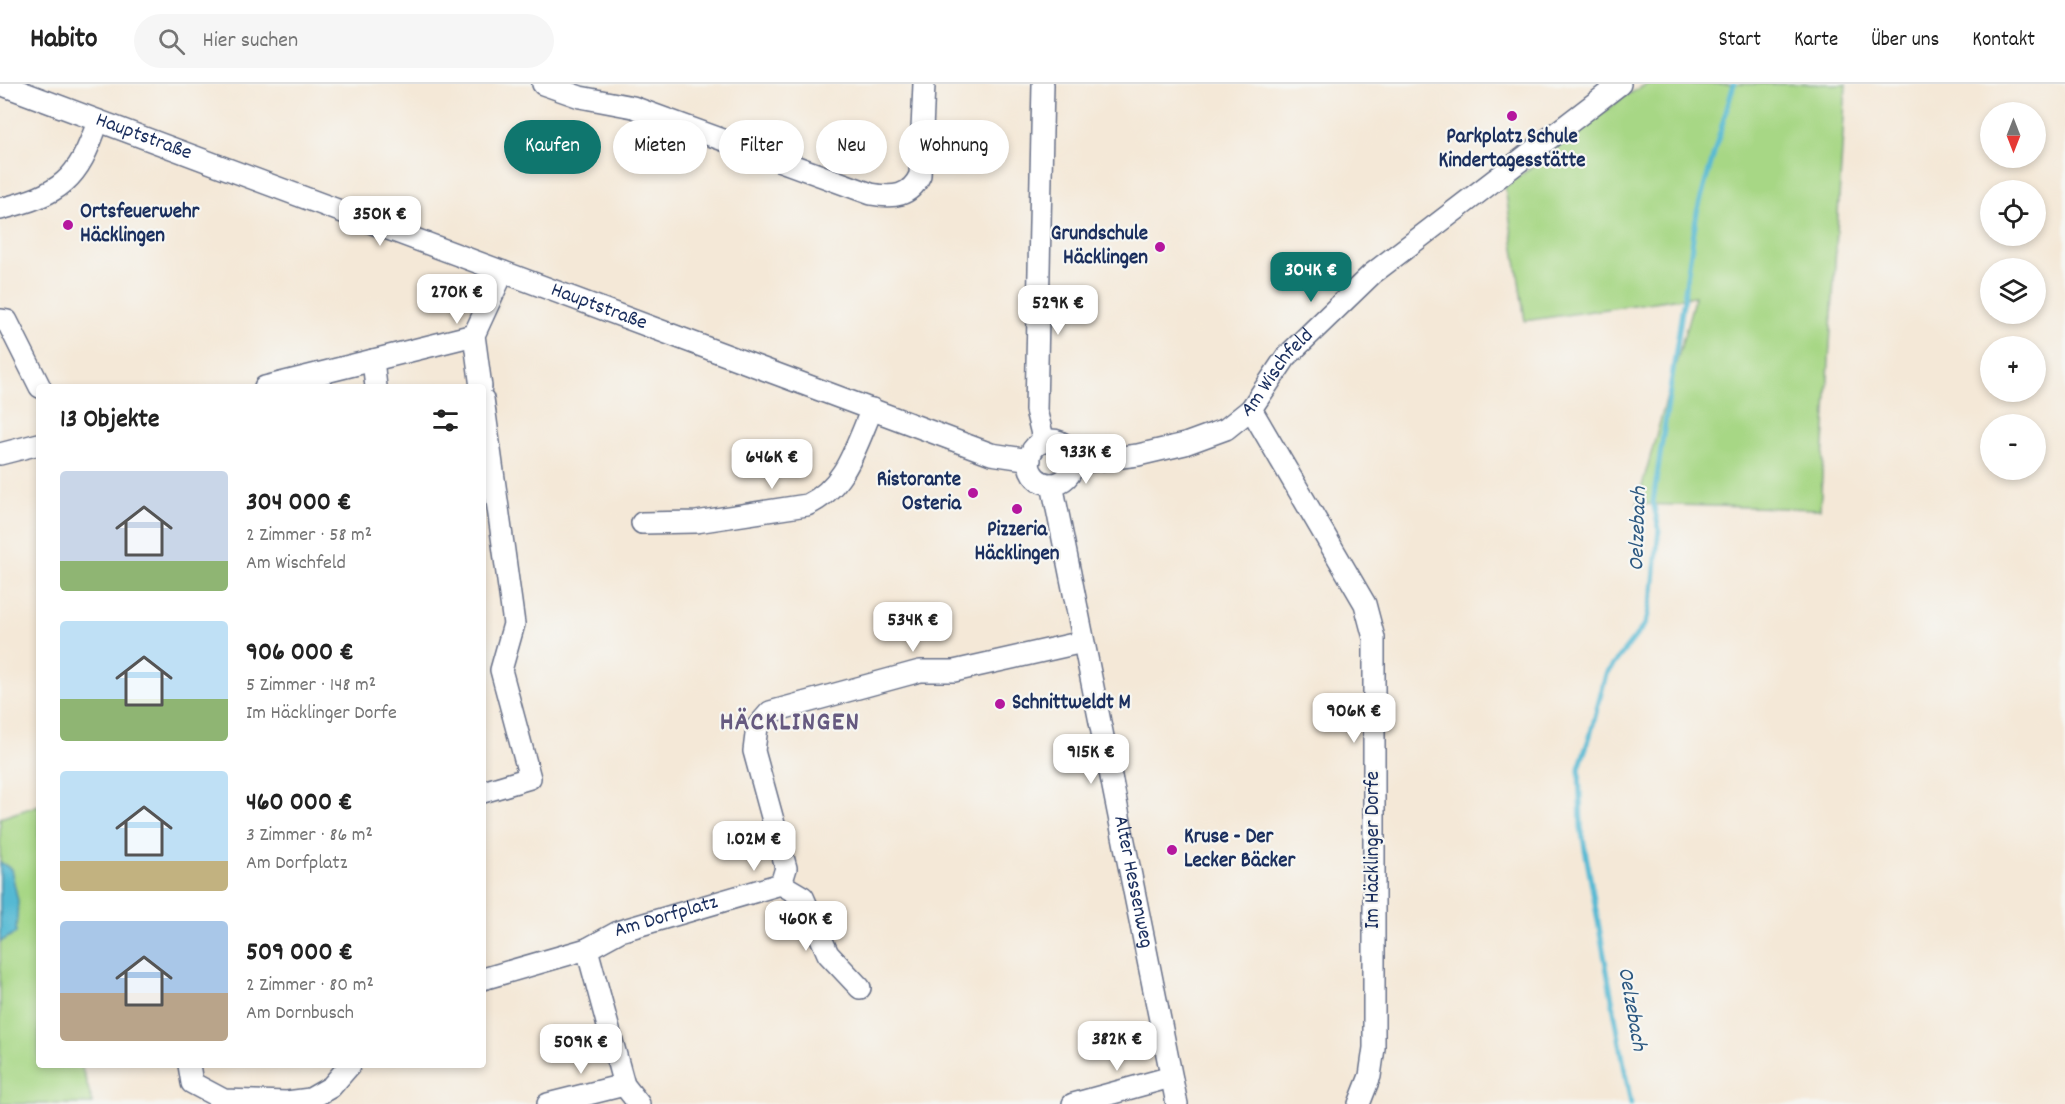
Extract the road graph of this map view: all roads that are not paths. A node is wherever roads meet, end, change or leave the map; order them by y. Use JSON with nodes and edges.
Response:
{"nodes":[{"id":1,"x":0,"y":84,"type":"edge"},
{"id":2,"x":543,"y":84,"type":"edge"},
{"id":3,"x":924,"y":84,"type":"edge"},
{"id":4,"x":1043,"y":84,"type":"edge"},
{"id":5,"x":1620,"y":84,"type":"edge"},
{"id":6,"x":98,"y":121,"type":"junction"},
{"id":7,"x":0,"y":209,"type":"edge"},
{"id":8,"x":503,"y":272,"type":"junction"},
{"id":9,"x":0,"y":320,"type":"edge"},
{"id":10,"x":474,"y":335,"type":"junction"},
{"id":11,"x":373,"y":360,"type":"junction"},
{"id":12,"x":38,"y":384,"type":"edge"},
{"id":13,"x":277,"y":384,"type":"edge"},
{"id":14,"x":376,"y":384,"type":"edge"},
{"id":15,"x":481,"y":384,"type":"edge"},
{"id":16,"x":872,"y":409,"type":"junction"},
{"id":17,"x":1251,"y":409,"type":"junction"},
{"id":18,"x":486,"y":421,"type":"edge"},
{"id":19,"x":1044,"y":442,"type":"junction"},
{"id":20,"x":36,"y":445,"type":"edge"},
{"id":21,"x":0,"y":454,"type":"edge"},
{"id":22,"x":1030,"y":460,"type":"junction"},
{"id":23,"x":1073,"y":463,"type":"junction"},
{"id":24,"x":1052,"y":484,"type":"junction"},
{"id":25,"x":642,"y":523,"type":"dead end"},
{"id":26,"x":1083,"y":642,"type":"junction"},
{"id":27,"x":486,"y":791,"type":"edge"},
{"id":28,"x":781,"y":884,"type":"junction"},
{"id":29,"x":587,"y":949,"type":"junction"},
{"id":30,"x":486,"y":978,"type":"edge"},
{"id":31,"x":860,"y":988,"type":"dead end"},
{"id":32,"x":190,"y":1068,"type":"edge"},
{"id":33,"x":347,"y":1068,"type":"edge"},
{"id":34,"x":1171,"y":1077,"type":"junction"},
{"id":35,"x":624,"y":1084,"type":"junction"},
{"id":36,"x":548,"y":1104,"type":"edge"},
{"id":37,"x":639,"y":1104,"type":"edge"},
{"id":38,"x":1073,"y":1104,"type":"edge"},
{"id":39,"x":1177,"y":1104,"type":"edge"},
{"id":40,"x":1359,"y":1104,"type":"edge"}],
"edges":[{"from":1,"to":6,"type":"street","name":"Hauptstraße"},
{"from":2,"to":3,"type":"street"},
{"from":4,"to":19,"type":"street"},
{"from":5,"to":17,"type":"street","name":"Am Wischfeld"},
{"from":6,"to":7,"type":"street"},
{"from":6,"to":8,"type":"street","name":"Hauptstraße"},
{"from":8,"to":10,"type":"street"},
{"from":8,"to":16,"type":"street","name":"Hauptstraße"},
{"from":9,"to":12,"type":"street"},
{"from":10,"to":11,"type":"street"},
{"from":10,"to":15,"type":"street"},
{"from":11,"to":13,"type":"street"},
{"from":11,"to":14,"type":"street"},
{"from":16,"to":22,"type":"street","name":"Hauptstraße"},
{"from":16,"to":25,"type":"street"},
{"from":17,"to":23,"type":"street","name":"Am Wischfeld"},
{"from":17,"to":40,"type":"street","name":"Im Häcklinger Dorfe"},
{"from":18,"to":27,"type":"street"},
{"from":19,"to":22,"type":"street"},
{"from":19,"to":23,"type":"street"},
{"from":20,"to":21,"type":"street"},
{"from":22,"to":24,"type":"street"},
{"from":23,"to":24,"type":"street"},
{"from":24,"to":26,"type":"street","name":"Alter Hessenweg"},
{"from":26,"to":28,"type":"street"},
{"from":26,"to":34,"type":"street","name":"Alter Hessenweg"},
{"from":28,"to":29,"type":"street","name":"Am Dorfplatz"},
{"from":28,"to":31,"type":"street"},
{"from":29,"to":30,"type":"street","name":"Am Dorfplatz"},
{"from":29,"to":35,"type":"street"},
{"from":32,"to":33,"type":"street"},
{"from":34,"to":38,"type":"street"},
{"from":34,"to":39,"type":"street","name":"Alter Hessenweg"},
{"from":35,"to":36,"type":"street"},
{"from":35,"to":37,"type":"street"}]}
